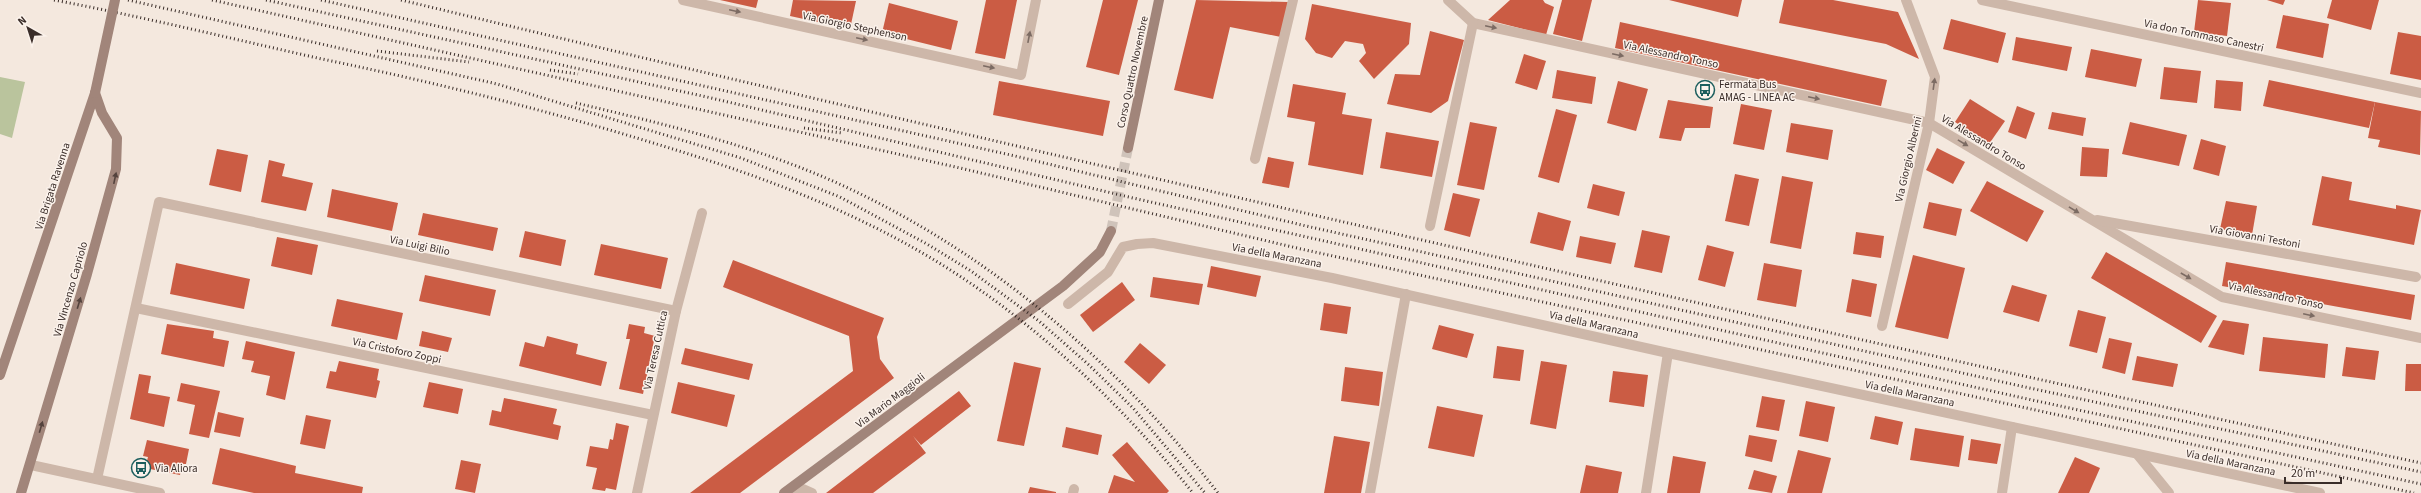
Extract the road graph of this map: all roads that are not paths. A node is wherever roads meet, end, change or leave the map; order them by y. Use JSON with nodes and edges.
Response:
{"nodes":[{"id":1,"x":115,"y":0,"type":"edge"},
{"id":2,"x":683,"y":0,"type":"edge"},
{"id":3,"x":1036,"y":0,"type":"edge"},
{"id":4,"x":1159,"y":0,"type":"edge"},
{"id":5,"x":1293,"y":0,"type":"edge"},
{"id":6,"x":1448,"y":0,"type":"edge"},
{"id":7,"x":1906,"y":0,"type":"edge"},
{"id":8,"x":1982,"y":0,"type":"edge"},
{"id":9,"x":1473,"y":23,"type":"junction"},
{"id":10,"x":95,"y":93,"type":"junction"},
{"id":11,"x":2421,"y":93,"type":"edge"},
{"id":12,"x":1929,"y":123,"type":"junction"},
{"id":13,"x":1128,"y":148,"type":"tunnel mouth"},
{"id":14,"x":1255,"y":159,"type":"dead end"},
{"id":15,"x":702,"y":213,"type":"dead end"},
{"id":16,"x":2090,"y":219,"type":"junction"},
{"id":17,"x":1430,"y":226,"type":"dead end"},
{"id":18,"x":1111,"y":231,"type":"tunnel mouth"},
{"id":19,"x":2416,"y":277,"type":"dead end"},
{"id":20,"x":1406,"y":294,"type":"junction"},
{"id":21,"x":1068,"y":304,"type":"dead end"},
{"id":22,"x":136,"y":308,"type":"junction"},
{"id":23,"x":676,"y":311,"type":"junction"},
{"id":24,"x":1882,"y":326,"type":"dead end"},
{"id":25,"x":2421,"y":338,"type":"edge"},
{"id":26,"x":1668,"y":353,"type":"junction"},
{"id":27,"x":0,"y":375,"type":"edge"},
{"id":28,"x":653,"y":415,"type":"junction"},
{"id":29,"x":2012,"y":427,"type":"junction"},
{"id":30,"x":2138,"y":455,"type":"junction"},
{"id":31,"x":31,"y":465,"type":"junction"},
{"id":32,"x":97,"y":479,"type":"junction"},
{"id":33,"x":134,"y":490,"type":"edge"},
{"id":34,"x":21,"y":493,"type":"edge"},
{"id":35,"x":160,"y":493,"type":"edge"},
{"id":36,"x":637,"y":493,"type":"edge"},
{"id":37,"x":784,"y":493,"type":"edge"},
{"id":38,"x":791,"y":493,"type":"edge"},
{"id":39,"x":812,"y":493,"type":"edge"},
{"id":40,"x":1370,"y":493,"type":"edge"},
{"id":41,"x":1646,"y":493,"type":"edge"},
{"id":42,"x":2002,"y":493,"type":"edge"},
{"id":43,"x":2169,"y":493,"type":"edge"},
{"id":44,"x":2320,"y":493,"type":"edge"}],
"edges":[{"from":1,"to":10,"type":"street","name":"Via Brigata Ravenna","bridge":true},
{"from":2,"to":3,"type":"street","name":"Via Giorgio Stephenson","one_way":true},
{"from":4,"to":13,"type":"street","name":"Corso Quattro Novembre"},
{"from":5,"to":14,"type":"street"},
{"from":6,"to":9,"type":"street"},
{"from":12,"to":7,"type":"street","name":"Via Giorgio Alberini","one_way":true},
{"from":8,"to":11,"type":"street","name":"Via don Tommaso Canestri"},
{"from":9,"to":12,"type":"street","name":"Via Alessandro Tonso","one_way":true},
{"from":9,"to":17,"type":"street"},
{"from":10,"to":27,"type":"street","name":"Via Brigata Ravenna"},
{"from":31,"to":10,"type":"street","name":"Via Vincenzo Capriolo","one_way":true},
{"from":12,"to":16,"type":"street","name":"Via Alessandro Tonso","one_way":true},
{"from":12,"to":24,"type":"street","name":"Via Giorgio Alberini"},
{"from":15,"to":23,"type":"street","name":"Via Teresa Cuttica"},
{"from":16,"to":19,"type":"street","name":"Via Giovanni Testoni"},
{"from":16,"to":25,"type":"street","name":"Via Alessandro Tonso","one_way":true},
{"from":18,"to":37,"type":"street","name":"Via Mario Maggioli"},
{"from":20,"to":21,"type":"street","name":"Via della Maranzana"},
{"from":20,"to":26,"type":"street","name":"Via della Maranzana"},
{"from":20,"to":40,"type":"street"},
{"from":22,"to":23,"type":"street","name":"Via Luigi Bilio"},
{"from":22,"to":28,"type":"street","name":"Via Cristoforo Zoppi"},
{"from":22,"to":32,"type":"street"},
{"from":23,"to":28,"type":"street","name":"Via Teresa Cuttica"},
{"from":26,"to":29,"type":"street","name":"Via della Maranzana"},
{"from":26,"to":41,"type":"street"},
{"from":28,"to":36,"type":"street","name":"Via Teresa Cuttica"},
{"from":29,"to":30,"type":"street","name":"Via della Maranzana"},
{"from":29,"to":42,"type":"street"},
{"from":30,"to":43,"type":"street"},
{"from":30,"to":44,"type":"street","name":"Via della Maranzana"},
{"from":31,"to":32,"type":"street"},
{"from":31,"to":34,"type":"street","name":"Via Vincenzo Capriolo"},
{"from":32,"to":33,"type":"street"},
{"from":33,"to":35,"type":"street"},
{"from":38,"to":39,"type":"street"}]}
